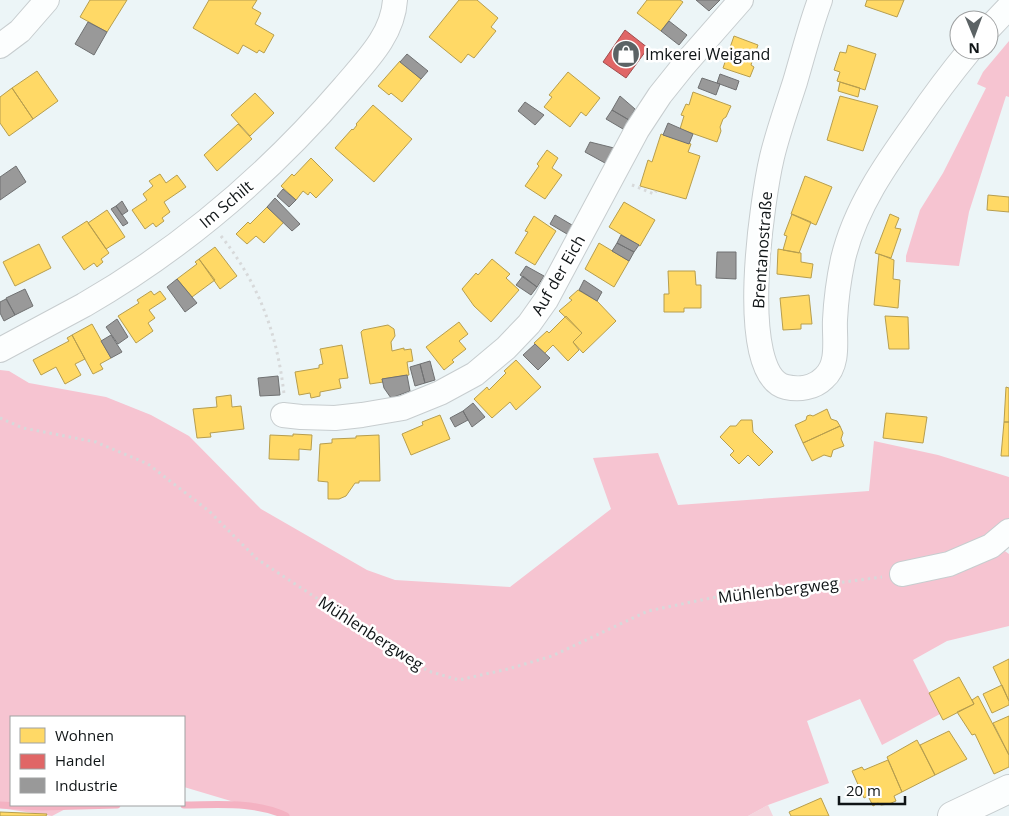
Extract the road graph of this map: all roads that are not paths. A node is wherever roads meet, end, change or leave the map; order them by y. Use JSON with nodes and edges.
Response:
{"nodes":[{"id":1,"x":48,"y":0,"type":"edge"},
{"id":2,"x":395,"y":0,"type":"edge"},
{"id":3,"x":741,"y":0,"type":"edge"},
{"id":4,"x":825,"y":3,"type":"edge"},
{"id":5,"x":1009,"y":7,"type":"edge"},
{"id":6,"x":999,"y":18,"type":"edge"},
{"id":7,"x":0,"y":46,"type":"edge"},
{"id":8,"x":961,"y":60,"type":"edge"},
{"id":9,"x":0,"y":350,"type":"edge"},
{"id":10,"x":283,"y":415,"type":"road end"},
{"id":11,"x":1009,"y":532,"type":"edge"},
{"id":12,"x":902,"y":574,"type":"road end"},
{"id":13,"x":1009,"y":789,"type":"edge"},
{"id":14,"x":952,"y":816,"type":"edge"}],
"edges":[{"from":1,"to":7,"type":"street"},
{"from":2,"to":9,"type":"street","name":"Im Schilt"},
{"from":3,"to":10,"type":"street","name":"Auf der Eich"},
{"from":4,"to":8,"type":"street","name":"Brentanostraße"},
{"from":5,"to":6,"type":"street"},
{"from":11,"to":12,"type":"street"},
{"from":13,"to":14,"type":"main road"}]}
